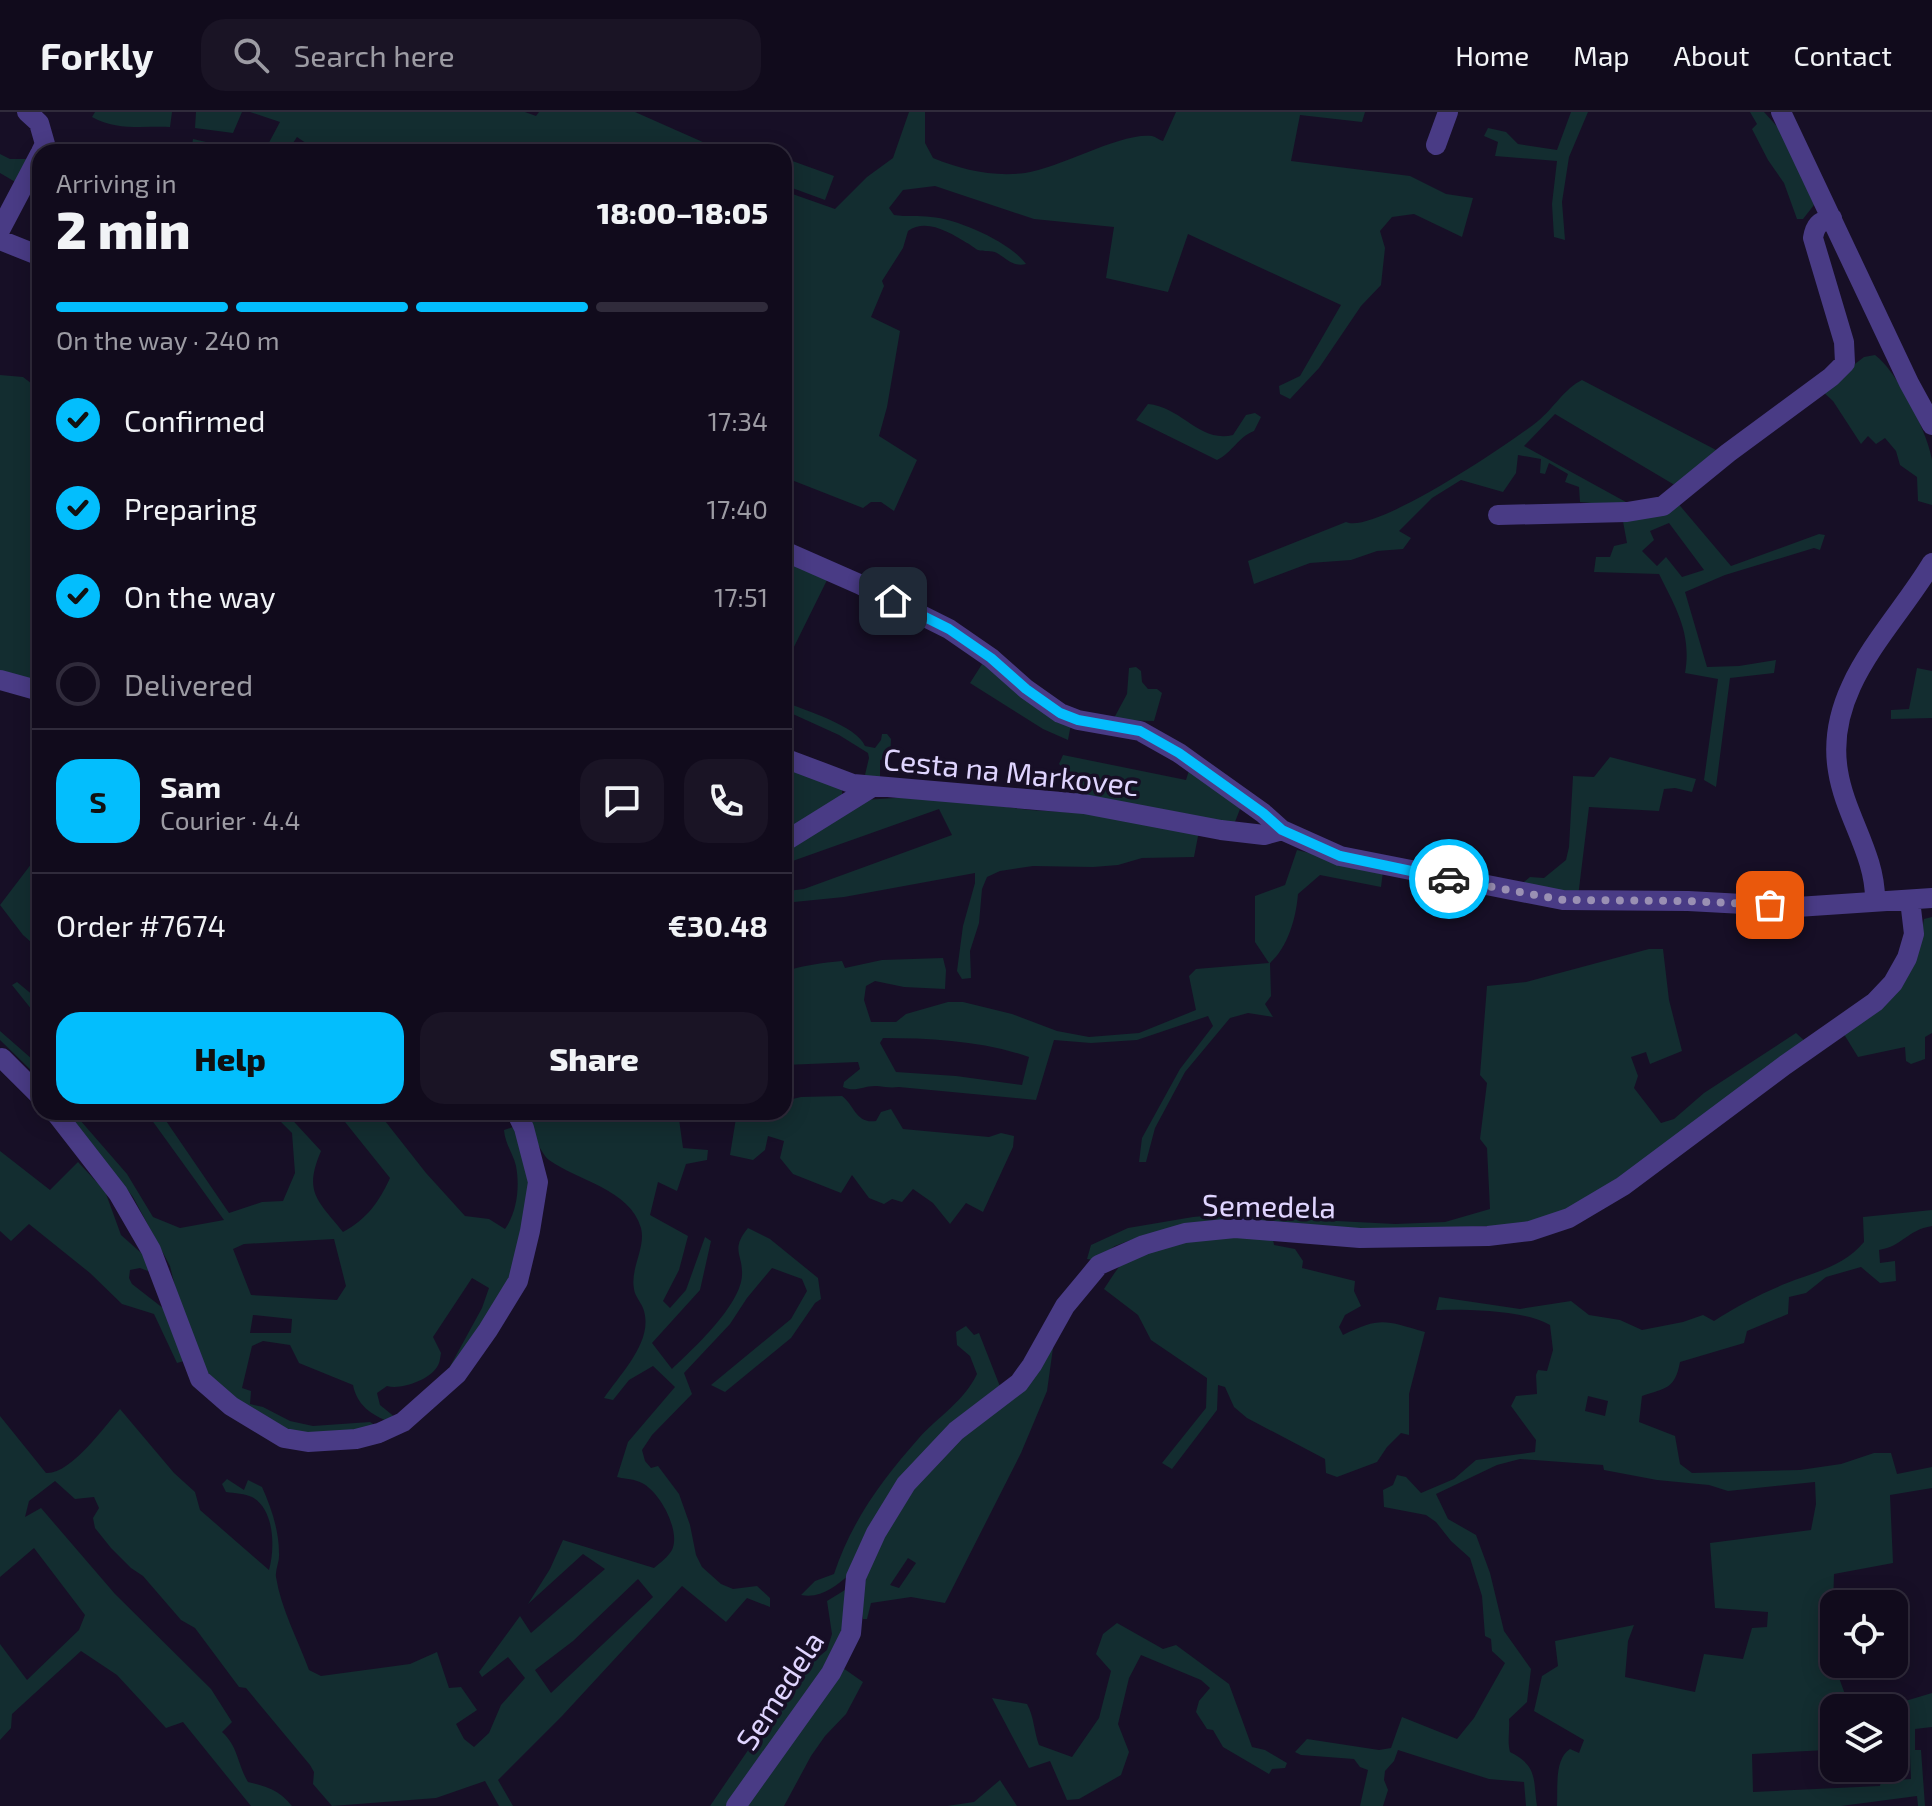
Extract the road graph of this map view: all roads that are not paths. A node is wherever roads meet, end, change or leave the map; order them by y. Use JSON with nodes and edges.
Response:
{"nodes":[{"id":1,"x":27,"y":112,"type":"edge"},
{"id":2,"x":1448,"y":112,"type":"edge"},
{"id":3,"x":1781,"y":112,"type":"edge"},
{"id":4,"x":45,"y":144,"type":"edge"},
{"id":5,"x":1436,"y":145,"type":"dead end"},
{"id":6,"x":32,"y":168,"type":"edge"},
{"id":7,"x":1832,"y":218,"type":"junction"},
{"id":8,"x":0,"y":230,"type":"edge"},
{"id":9,"x":0,"y":240,"type":"edge"},
{"id":10,"x":32,"y":253,"type":"edge"},
{"id":11,"x":1932,"y":425,"type":"edge"},
{"id":12,"x":1498,"y":515,"type":"dead end"},
{"id":13,"x":792,"y":555,"type":"edge"},
{"id":14,"x":1932,"y":563,"type":"edge"},
{"id":15,"x":0,"y":680,"type":"edge"},
{"id":16,"x":32,"y":689,"type":"edge"},
{"id":17,"x":792,"y":761,"type":"edge"},
{"id":18,"x":874,"y":786,"type":"junction"},
{"id":19,"x":1282,"y":830,"type":"junction"},
{"id":20,"x":792,"y":837,"type":"edge"},
{"id":21,"x":1932,"y":898,"type":"edge"},
{"id":22,"x":1910,"y":900,"type":"junction"},
{"id":23,"x":1875,"y":901,"type":"junction"},
{"id":24,"x":2,"y":1058,"type":"edge"},
{"id":25,"x":32,"y":1088,"type":"edge"},
{"id":26,"x":61,"y":1120,"type":"edge"},
{"id":27,"x":520,"y":1120,"type":"edge"},
{"id":28,"x":736,"y":1806,"type":"edge"}],
"edges":[{"from":1,"to":4,"type":"street"},
{"from":2,"to":5,"type":"street"},
{"from":3,"to":7,"type":"street"},
{"from":6,"to":8,"type":"street"},
{"from":7,"to":11,"type":"street"},
{"from":7,"to":12,"type":"street"},
{"from":9,"to":10,"type":"street"},
{"from":13,"to":19,"type":"street","name":"Cesta na Markovec"},
{"from":14,"to":23,"type":"street"},
{"from":15,"to":16,"type":"street"},
{"from":17,"to":18,"type":"street","name":"Cesta na Markovec"},
{"from":18,"to":19,"type":"street","name":"Cesta na Markovec"},
{"from":18,"to":20,"type":"street"},
{"from":19,"to":23,"type":"street","name":"Cesta na Markovec"},
{"from":21,"to":22,"type":"street","name":"Cesta na Markovec"},
{"from":22,"to":23,"type":"street","name":"Cesta na Markovec"},
{"from":22,"to":28,"type":"street","name":"Semedela"},
{"from":24,"to":25,"type":"street"},
{"from":26,"to":27,"type":"street"}]}
